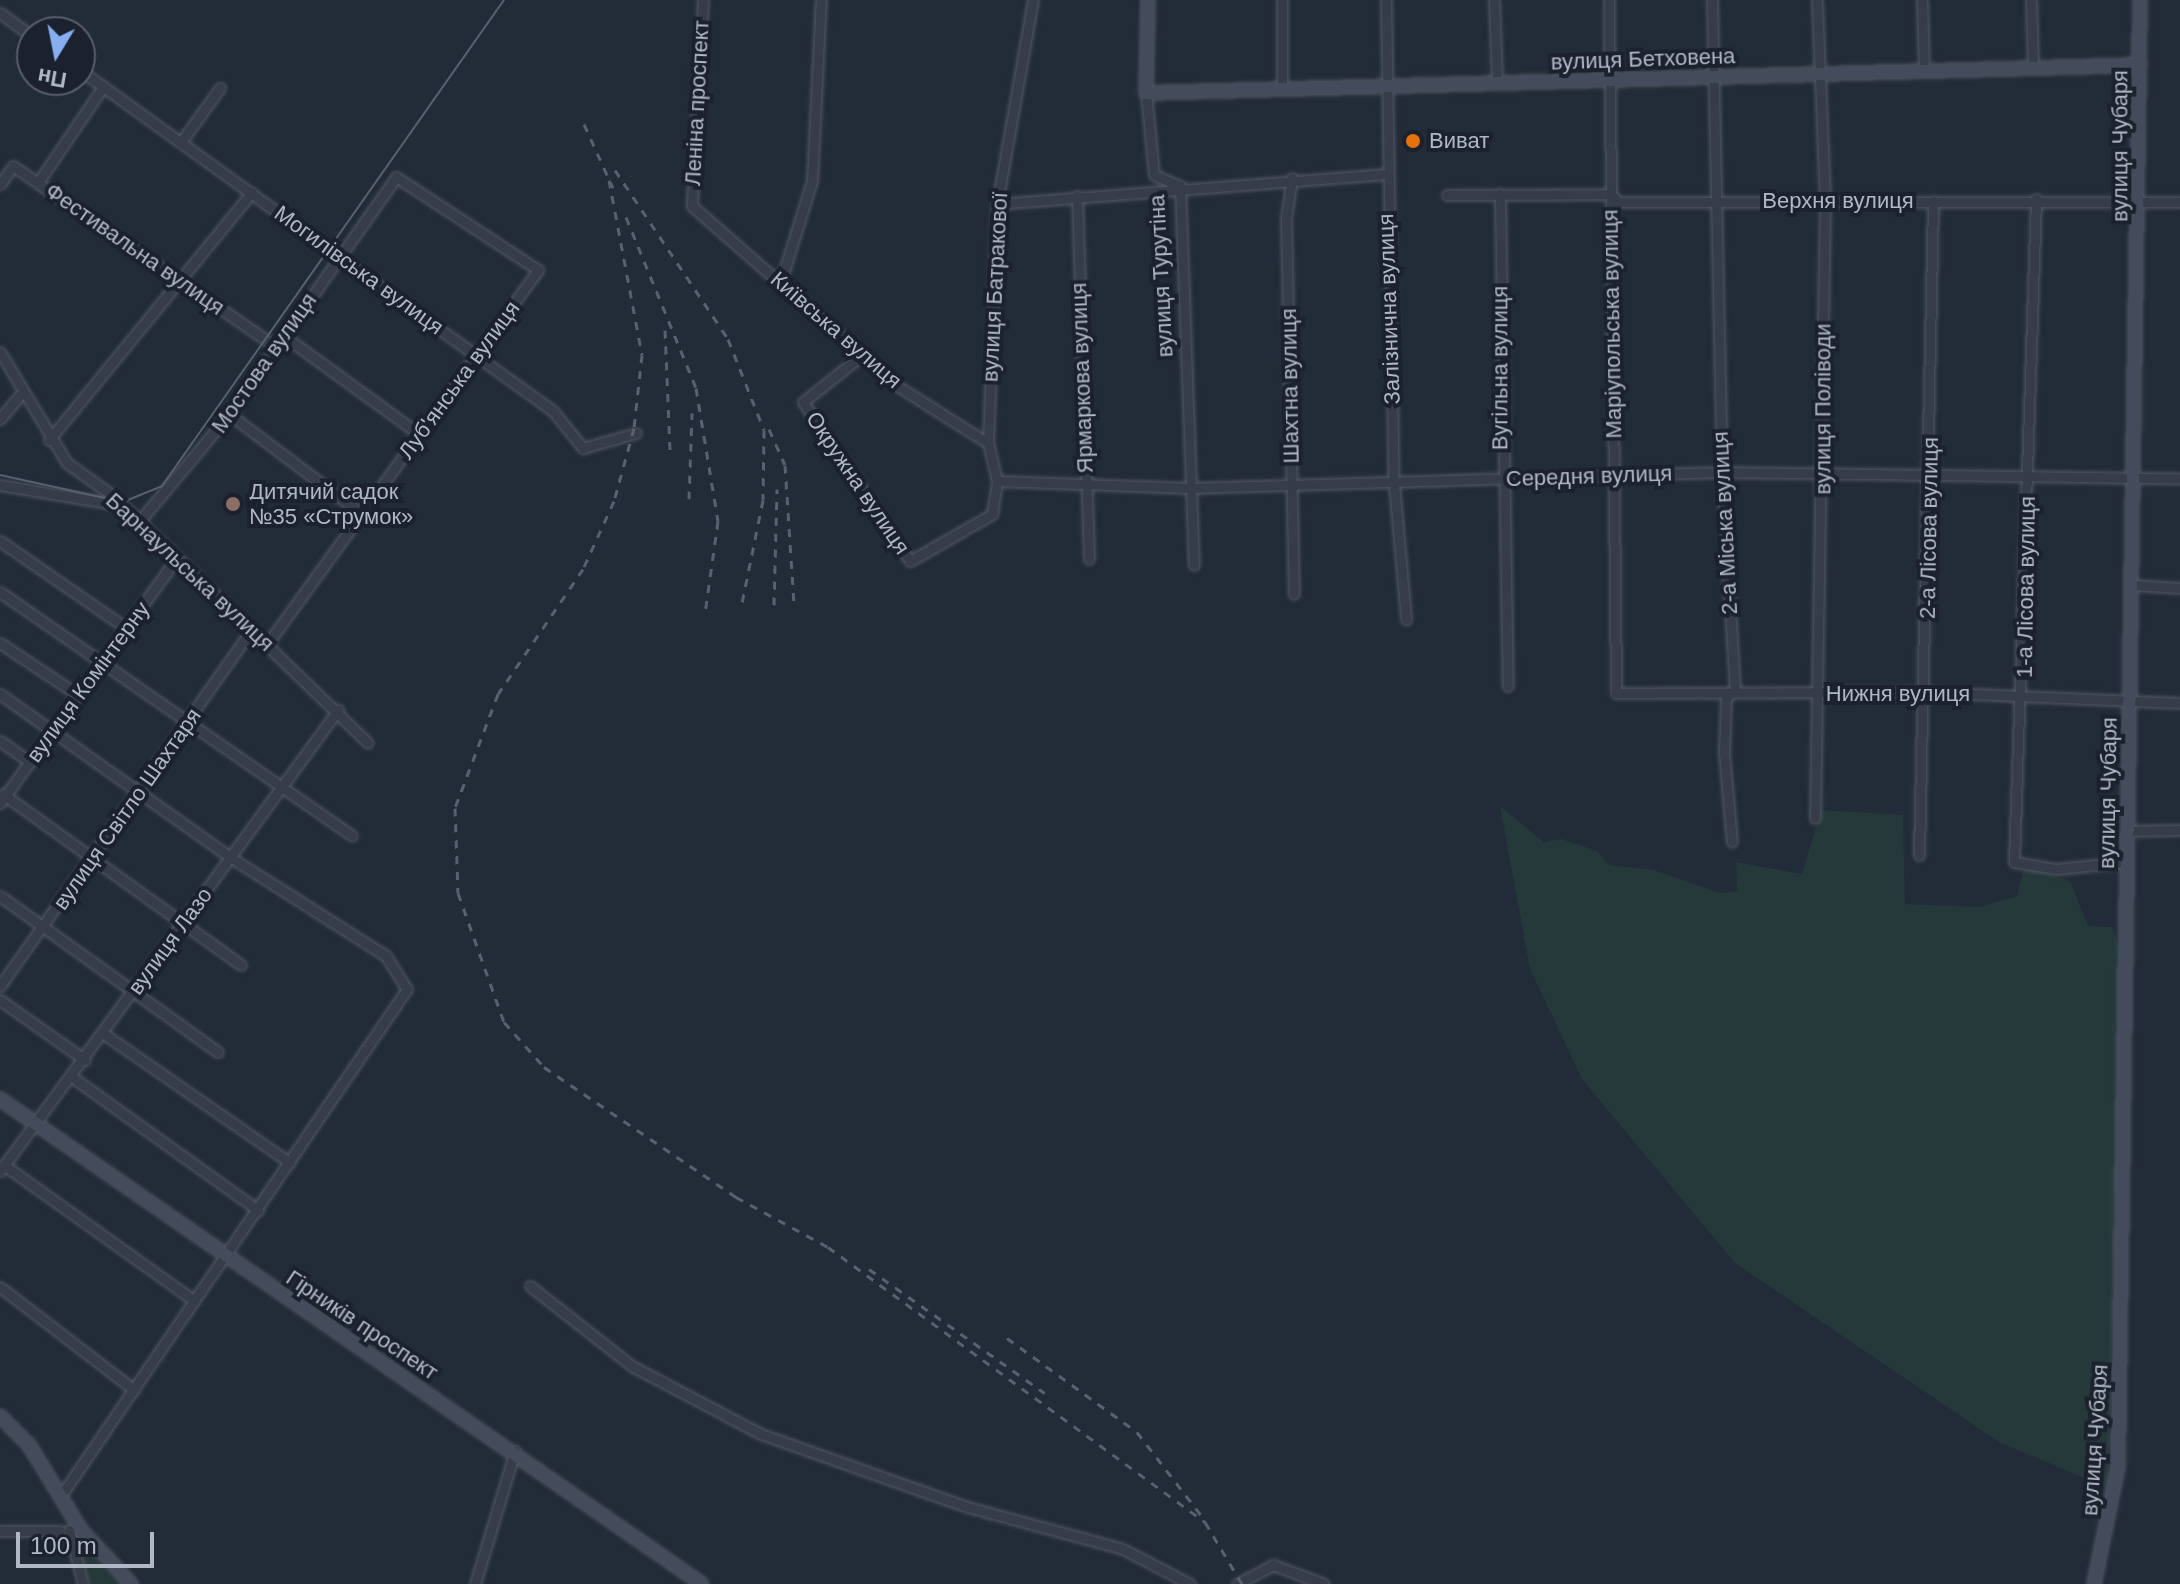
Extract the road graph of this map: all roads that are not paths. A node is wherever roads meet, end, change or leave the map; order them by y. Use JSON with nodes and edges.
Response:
{"nodes":[{"id":1,"x":703,"y":0,"type":"edge"},
{"id":2,"x":821,"y":0,"type":"edge"},
{"id":3,"x":1033,"y":0,"type":"edge"},
{"id":4,"x":1148,"y":0,"type":"edge"},
{"id":5,"x":1282,"y":0,"type":"edge"},
{"id":6,"x":1386,"y":0,"type":"edge"},
{"id":7,"x":1494,"y":0,"type":"edge"},
{"id":8,"x":1609,"y":0,"type":"edge"},
{"id":9,"x":1712,"y":0,"type":"edge"},
{"id":10,"x":1817,"y":0,"type":"edge"},
{"id":11,"x":1922,"y":0,"type":"edge"},
{"id":12,"x":2031,"y":0,"type":"edge"},
{"id":13,"x":2140,"y":0,"type":"edge"},
{"id":14,"x":2140,"y":65,"type":"junction"},
{"id":15,"x":2033,"y":68,"type":"junction"},
{"id":16,"x":1924,"y":71,"type":"junction"},
{"id":17,"x":1817,"y":74,"type":"junction"},
{"id":18,"x":1712,"y":77,"type":"junction"},
{"id":19,"x":1610,"y":80,"type":"junction"},
{"id":20,"x":96,"y":82,"type":"edge"},
{"id":21,"x":1497,"y":83,"type":"junction"},
{"id":22,"x":1387,"y":86,"type":"junction"},
{"id":23,"x":103,"y":87,"type":"junction"},
{"id":24,"x":220,"y":88,"type":"dead end"},
{"id":25,"x":1282,"y":90,"type":"junction"},
{"id":26,"x":1146,"y":93,"type":"junction"},
{"id":27,"x":181,"y":142,"type":"junction"},
{"id":28,"x":1385,"y":174,"type":"junction"},
{"id":29,"x":1292,"y":178,"type":"junction"},
{"id":30,"x":39,"y":181,"type":"junction"},
{"id":31,"x":0,"y":184,"type":"edge"},
{"id":32,"x":1180,"y":186,"type":"junction"},
{"id":33,"x":252,"y":192,"type":"junction"},
{"id":34,"x":1500,"y":194,"type":"junction"},
{"id":35,"x":1611,"y":194,"type":"junction"},
{"id":36,"x":1447,"y":195,"type":"dead end"},
{"id":37,"x":1077,"y":196,"type":"junction"},
{"id":38,"x":1719,"y":199,"type":"junction"},
{"id":39,"x":2036,"y":199,"type":"junction"},
{"id":40,"x":1825,"y":201,"type":"junction"},
{"id":41,"x":1933,"y":201,"type":"junction"},
{"id":42,"x":2141,"y":202,"type":"junction"},
{"id":43,"x":2180,"y":202,"type":"edge"},
{"id":44,"x":997,"y":204,"type":"junction"},
{"id":45,"x":692,"y":206,"type":"joint"},
{"id":46,"x":340,"y":255,"type":"junction"},
{"id":47,"x":538,"y":270,"type":"joint"},
{"id":48,"x":178,"y":280,"type":"junction"},
{"id":49,"x":781,"y":281,"type":"junction"},
{"id":50,"x":284,"y":336,"type":"junction"},
{"id":51,"x":276,"y":347,"type":"junction"},
{"id":52,"x":0,"y":352,"type":"edge"},
{"id":53,"x":862,"y":355,"type":"junction"},
{"id":54,"x":478,"y":356,"type":"junction"},
{"id":55,"x":20,"y":395,"type":"junction"},
{"id":56,"x":229,"y":414,"type":"junction"},
{"id":57,"x":0,"y":419,"type":"edge"},
{"id":58,"x":636,"y":433,"type":"dead end"},
{"id":59,"x":419,"y":434,"type":"junction"},
{"id":60,"x":49,"y":440,"type":"junction"},
{"id":61,"x":988,"y":443,"type":"junction"},
{"id":62,"x":1931,"y":471,"type":"junction"},
{"id":63,"x":1722,"y":472,"type":"junction"},
{"id":64,"x":1614,"y":473,"type":"junction"},
{"id":65,"x":2028,"y":474,"type":"junction"},
{"id":66,"x":1823,"y":477,"type":"junction"},
{"id":67,"x":2180,"y":478,"type":"edge"},
{"id":68,"x":2135,"y":479,"type":"junction"},
{"id":69,"x":1500,"y":480,"type":"junction"},
{"id":70,"x":997,"y":481,"type":"junction"},
{"id":71,"x":1394,"y":484,"type":"junction"},
{"id":72,"x":0,"y":485,"type":"edge"},
{"id":73,"x":1085,"y":486,"type":"junction"},
{"id":74,"x":1292,"y":487,"type":"junction"},
{"id":75,"x":1190,"y":488,"type":"junction"},
{"id":76,"x":119,"y":505,"type":"junction"},
{"id":77,"x":363,"y":515,"type":"junction"},
{"id":78,"x":138,"y":523,"type":"junction"},
{"id":79,"x":0,"y":541,"type":"edge"},
{"id":80,"x":1089,"y":559,"type":"dead end"},
{"id":81,"x":175,"y":560,"type":"junction"},
{"id":82,"x":1194,"y":565,"type":"dead end"},
{"id":83,"x":2132,"y":585,"type":"junction"},
{"id":84,"x":2180,"y":588,"type":"edge"},
{"id":85,"x":0,"y":592,"type":"edge"},
{"id":86,"x":1294,"y":594,"type":"dead end"},
{"id":87,"x":1406,"y":619,"type":"dead end"},
{"id":88,"x":126,"y":628,"type":"junction"},
{"id":89,"x":251,"y":630,"type":"junction"},
{"id":90,"x":0,"y":643,"type":"edge"},
{"id":91,"x":267,"y":645,"type":"junction"},
{"id":92,"x":102,"y":662,"type":"junction"},
{"id":93,"x":1508,"y":686,"type":"dead end"},
{"id":94,"x":1735,"y":690,"type":"junction"},
{"id":95,"x":1927,"y":692,"type":"junction"},
{"id":96,"x":1616,"y":693,"type":"joint"},
{"id":97,"x":0,"y":694,"type":"edge"},
{"id":98,"x":78,"y":695,"type":"junction"},
{"id":99,"x":1820,"y":695,"type":"junction"},
{"id":100,"x":2024,"y":696,"type":"junction"},
{"id":101,"x":2130,"y":702,"type":"junction"},
{"id":102,"x":2180,"y":703,"type":"edge"},
{"id":103,"x":338,"y":710,"type":"junction"},
{"id":104,"x":189,"y":722,"type":"junction"},
{"id":105,"x":53,"y":730,"type":"junction"},
{"id":106,"x":0,"y":741,"type":"edge"},
{"id":107,"x":368,"y":743,"type":"dead end"},
{"id":108,"x":30,"y":762,"type":"junction"},
{"id":109,"x":282,"y":787,"type":"junction"},
{"id":110,"x":141,"y":793,"type":"junction"},
{"id":111,"x":2,"y":797,"type":"edge"},
{"id":112,"x":1815,"y":818,"type":"dead end"},
{"id":113,"x":2180,"y":830,"type":"edge"},
{"id":114,"x":2128,"y":831,"type":"junction"},
{"id":115,"x":352,"y":836,"type":"dead end"},
{"id":116,"x":1732,"y":842,"type":"dead end"},
{"id":117,"x":1919,"y":855,"type":"dead end"},
{"id":118,"x":230,"y":857,"type":"junction"},
{"id":119,"x":94,"y":858,"type":"junction"},
{"id":120,"x":2126,"y":862,"type":"junction"},
{"id":121,"x":0,"y":896,"type":"edge"},
{"id":122,"x":184,"y":921,"type":"junction"},
{"id":123,"x":43,"y":927,"type":"junction"},
{"id":124,"x":241,"y":965,"type":"dead end"},
{"id":125,"x":0,"y":986,"type":"edge"},
{"id":126,"x":133,"y":993,"type":"junction"},
{"id":127,"x":0,"y":1000,"type":"edge"},
{"id":128,"x":104,"y":1034,"type":"junction"},
{"id":129,"x":218,"y":1052,"type":"dead end"},
{"id":130,"x":85,"y":1060,"type":"junction"},
{"id":131,"x":72,"y":1077,"type":"junction"},
{"id":132,"x":0,"y":1099,"type":"edge"},
{"id":133,"x":35,"y":1123,"type":"junction"},
{"id":134,"x":290,"y":1163,"type":"junction"},
{"id":135,"x":2,"y":1168,"type":"edge"},
{"id":136,"x":258,"y":1210,"type":"junction"},
{"id":137,"x":226,"y":1258,"type":"junction"},
{"id":138,"x":530,"y":1286,"type":"dead end"},
{"id":139,"x":0,"y":1287,"type":"edge"},
{"id":140,"x":195,"y":1301,"type":"junction"},
{"id":141,"x":134,"y":1390,"type":"junction"},
{"id":142,"x":0,"y":1416,"type":"edge"},
{"id":143,"x":515,"y":1451,"type":"junction"},
{"id":144,"x":60,"y":1497,"type":"junction"},
{"id":145,"x":0,"y":1531,"type":"edge"},
{"id":146,"x":83,"y":1584,"type":"edge"},
{"id":147,"x":131,"y":1584,"type":"edge"},
{"id":148,"x":475,"y":1584,"type":"edge"},
{"id":149,"x":702,"y":1584,"type":"edge"},
{"id":150,"x":1190,"y":1584,"type":"edge"},
{"id":151,"x":1237,"y":1584,"type":"edge"},
{"id":152,"x":1324,"y":1584,"type":"edge"},
{"id":153,"x":2094,"y":1584,"type":"edge"}],
"edges":[{"from":1,"to":45,"type":"street","name":"Леніна проспект"},
{"from":2,"to":49,"type":"street"},
{"from":3,"to":44,"type":"street","name":"вулиця Батракової"},
{"from":4,"to":26,"type":"street","name":"вулиця Турутіна"},
{"from":5,"to":25,"type":"street"},
{"from":6,"to":22,"type":"street","name":"Залізнична вулиця"},
{"from":7,"to":21,"type":"street"},
{"from":8,"to":19,"type":"street"},
{"from":9,"to":18,"type":"street"},
{"from":10,"to":17,"type":"street","name":"вулиця Поліводи"},
{"from":11,"to":16,"type":"street"},
{"from":12,"to":15,"type":"street"},
{"from":13,"to":14,"type":"street","name":"вулиця Чубаря"},
{"from":14,"to":15,"type":"street","name":"вулиця Бетховена"},
{"from":14,"to":42,"type":"street","name":"вулиця Чубаря"},
{"from":15,"to":16,"type":"street","name":"вулиця Бетховена"},
{"from":16,"to":17,"type":"street","name":"вулиця Бетховена"},
{"from":17,"to":18,"type":"street","name":"вулиця Бетховена"},
{"from":17,"to":40,"type":"street","name":"вулиця Поліводи"},
{"from":18,"to":19,"type":"street","name":"вулиця Бетховена"},
{"from":18,"to":38,"type":"street","name":"2-а Міська вулиця"},
{"from":19,"to":21,"type":"street","name":"вулиця Бетховена"},
{"from":19,"to":35,"type":"street","name":"Маріупольська вулиця"},
{"from":20,"to":23,"type":"street","name":"Могилівська вулиця"},
{"from":21,"to":22,"type":"street","name":"вулиця Бетховена"},
{"from":22,"to":25,"type":"street","name":"вулиця Бетховена"},
{"from":22,"to":28,"type":"street","name":"Залізнична вулиця"},
{"from":23,"to":27,"type":"street","name":"Могилівська вулиця"},
{"from":23,"to":30,"type":"street"},
{"from":24,"to":27,"type":"street"},
{"from":25,"to":26,"type":"street","name":"вулиця Бетховена"},
{"from":26,"to":32,"type":"street","name":"вулиця Турутіна"},
{"from":27,"to":33,"type":"street","name":"Могилівська вулиця"},
{"from":28,"to":29,"type":"street"},
{"from":28,"to":71,"type":"street","name":"Залізнична вулиця"},
{"from":29,"to":32,"type":"street"},
{"from":29,"to":74,"type":"street","name":"Шахтна вулиця"},
{"from":30,"to":31,"type":"street","name":"Фестивальна вулиця"},
{"from":30,"to":48,"type":"street","name":"Фестивальна вулиця"},
{"from":32,"to":37,"type":"street"},
{"from":32,"to":75,"type":"street","name":"вулиця Турутіна"},
{"from":33,"to":46,"type":"street","name":"Могилівська вулиця"},
{"from":33,"to":48,"type":"street"},
{"from":34,"to":35,"type":"street","name":"Верхня вулиця"},
{"from":34,"to":36,"type":"street","name":"Верхня вулиця"},
{"from":34,"to":69,"type":"street","name":"Вугільна вулиця"},
{"from":35,"to":38,"type":"street","name":"Верхня вулиця"},
{"from":35,"to":64,"type":"street","name":"Маріупольська вулиця"},
{"from":37,"to":44,"type":"street"},
{"from":37,"to":73,"type":"street","name":"Ярмаркова вулиця"},
{"from":38,"to":40,"type":"street","name":"Верхня вулиця"},
{"from":38,"to":63,"type":"street","name":"2-а Міська вулиця"},
{"from":39,"to":41,"type":"street","name":"Верхня вулиця"},
{"from":39,"to":42,"type":"street","name":"Верхня вулиця"},
{"from":39,"to":65,"type":"street","name":"1-а Лісова вулиця"},
{"from":40,"to":41,"type":"street","name":"Верхня вулиця"},
{"from":40,"to":66,"type":"street","name":"вулиця Поліводи"},
{"from":41,"to":62,"type":"street","name":"2-а Лісова вулиця"},
{"from":42,"to":43,"type":"street","name":"Верхня вулиця"},
{"from":42,"to":68,"type":"street","name":"вулиця Чубаря"},
{"from":44,"to":61,"type":"street","name":"вулиця Батракової"},
{"from":45,"to":49,"type":"street","name":"Київська вулиця"},
{"from":46,"to":47,"type":"street","name":"Мостова вулиця"},
{"from":46,"to":50,"type":"street","name":"Мостова вулиця"},
{"from":46,"to":54,"type":"street","name":"Могилівська вулиця"},
{"from":47,"to":54,"type":"street","name":"Луб'янська вулиця"},
{"from":48,"to":51,"type":"street","name":"Фестивальна вулиця"},
{"from":48,"to":60,"type":"street"},
{"from":49,"to":53,"type":"street","name":"Київська вулиця"},
{"from":50,"to":51,"type":"street","name":"Мостова вулиця"},
{"from":50,"to":59,"type":"street"},
{"from":51,"to":56,"type":"street","name":"Мостова вулиця"},
{"from":52,"to":55,"type":"street","name":"Барнаульська вулиця"},
{"from":53,"to":61,"type":"street","name":"Київська вулиця"},
{"from":53,"to":70,"type":"street","name":"Окружна вулиця"},
{"from":54,"to":58,"type":"street","name":"Могилівська вулиця"},
{"from":54,"to":59,"type":"street","name":"Луб'янська вулиця"},
{"from":55,"to":57,"type":"street"},
{"from":55,"to":60,"type":"street","name":"Барнаульська вулиця"},
{"from":56,"to":77,"type":"street"},
{"from":56,"to":78,"type":"street","name":"Мостова вулиця"},
{"from":59,"to":77,"type":"street","name":"Луб'янська вулиця"},
{"from":60,"to":76,"type":"street","name":"Барнаульська вулиця"},
{"from":61,"to":70,"type":"street","name":"вулиця Батракової"},
{"from":62,"to":65,"type":"street","name":"Середня вулиця"},
{"from":62,"to":66,"type":"street","name":"Середня вулиця"},
{"from":62,"to":95,"type":"street","name":"2-а Лісова вулиця"},
{"from":63,"to":64,"type":"street","name":"Середня вулиця"},
{"from":63,"to":66,"type":"street","name":"Середня вулиця"},
{"from":63,"to":94,"type":"street","name":"2-а Міська вулиця"},
{"from":64,"to":69,"type":"street","name":"Середня вулиця"},
{"from":64,"to":96,"type":"street","name":"Маріупольська вулиця"},
{"from":65,"to":68,"type":"street","name":"Середня вулиця"},
{"from":65,"to":100,"type":"street","name":"1-а Лісова вулиця"},
{"from":66,"to":99,"type":"street","name":"вулиця Поліводи"},
{"from":67,"to":68,"type":"street","name":"Середня вулиця"},
{"from":68,"to":83,"type":"street","name":"вулиця Чубаря"},
{"from":69,"to":71,"type":"street","name":"Середня вулиця"},
{"from":69,"to":93,"type":"street","name":"Вугільна вулиця"},
{"from":70,"to":73,"type":"street","name":"Середня вулиця"},
{"from":71,"to":74,"type":"street","name":"Середня вулиця"},
{"from":71,"to":87,"type":"street","name":"Залізнична вулиця"},
{"from":72,"to":76,"type":"street"},
{"from":73,"to":75,"type":"street","name":"Середня вулиця"},
{"from":73,"to":80,"type":"street","name":"Ярмаркова вулиця"},
{"from":74,"to":75,"type":"street","name":"Середня вулиця"},
{"from":74,"to":86,"type":"street","name":"Шахтна вулиця"},
{"from":75,"to":82,"type":"street","name":"вулиця Турутіна"},
{"from":76,"to":78,"type":"street","name":"Барнаульська вулиця"},
{"from":77,"to":91,"type":"street","name":"Луб'янська вулиця"},
{"from":78,"to":81,"type":"street","name":"Барнаульська вулиця"},
{"from":79,"to":88,"type":"street"},
{"from":81,"to":88,"type":"street","name":"вулиця Комінтерну"},
{"from":81,"to":89,"type":"street","name":"Барнаульська вулиця"},
{"from":83,"to":84,"type":"street"},
{"from":83,"to":101,"type":"street","name":"вулиця Чубаря"},
{"from":85,"to":92,"type":"street"},
{"from":88,"to":92,"type":"street","name":"вулиця Комінтерну"},
{"from":89,"to":91,"type":"street","name":"Барнаульська вулиця"},
{"from":89,"to":104,"type":"street","name":"вулиця Світло Шахтаря"},
{"from":90,"to":98,"type":"street"},
{"from":91,"to":103,"type":"street","name":"Барнаульська вулиця"},
{"from":92,"to":98,"type":"street","name":"вулиця Комінтерну"},
{"from":92,"to":104,"type":"street"},
{"from":94,"to":96,"type":"street","name":"Нижня вулиця"},
{"from":94,"to":99,"type":"street","name":"Нижня вулиця"},
{"from":94,"to":116,"type":"street","name":"2-а Міська вулиця"},
{"from":95,"to":99,"type":"street","name":"Нижня вулиця"},
{"from":95,"to":100,"type":"street","name":"Нижня вулиця"},
{"from":95,"to":117,"type":"street","name":"2-а Лісова вулиця"},
{"from":97,"to":105,"type":"street"},
{"from":98,"to":105,"type":"street","name":"вулиця Комінтерну"},
{"from":99,"to":112,"type":"street","name":"вулиця Поліводи"},
{"from":100,"to":101,"type":"street","name":"Нижня вулиця"},
{"from":100,"to":120,"type":"street","name":"1-а Лісова вулиця"},
{"from":101,"to":102,"type":"street","name":"Нижня вулиця"},
{"from":101,"to":114,"type":"street","name":"вулиця Чубаря"},
{"from":103,"to":107,"type":"street","name":"Барнаульська вулиця"},
{"from":103,"to":109,"type":"street","name":"вулиця Лазо"},
{"from":104,"to":109,"type":"street"},
{"from":104,"to":110,"type":"street","name":"вулиця Світло Шахтаря"},
{"from":105,"to":108,"type":"street","name":"вулиця Комінтерну"},
{"from":105,"to":110,"type":"street"},
{"from":106,"to":108,"type":"street"},
{"from":108,"to":111,"type":"street","name":"вулиця Комінтерну"},
{"from":109,"to":115,"type":"street"},
{"from":109,"to":118,"type":"street","name":"вулиця Лазо"},
{"from":110,"to":118,"type":"street"},
{"from":110,"to":119,"type":"street","name":"вулиця Світло Шахтаря"},
{"from":111,"to":119,"type":"street"},
{"from":113,"to":114,"type":"street"},
{"from":114,"to":120,"type":"street","name":"вулиця Чубаря"},
{"from":118,"to":122,"type":"street","name":"вулиця Лазо"},
{"from":118,"to":134,"type":"street"},
{"from":119,"to":122,"type":"street"},
{"from":119,"to":123,"type":"street","name":"вулиця Світло Шахтаря"},
{"from":120,"to":153,"type":"street","name":"вулиця Чубаря"},
{"from":121,"to":123,"type":"street"},
{"from":122,"to":124,"type":"street"},
{"from":122,"to":126,"type":"street","name":"вулиця Лазо"},
{"from":123,"to":125,"type":"street","name":"вулиця Світло Шахтаря"},
{"from":123,"to":126,"type":"street"},
{"from":126,"to":128,"type":"street","name":"вулиця Лазо"},
{"from":126,"to":129,"type":"street"},
{"from":127,"to":130,"type":"street"},
{"from":128,"to":130,"type":"street","name":"вулиця Лазо"},
{"from":128,"to":134,"type":"street"},
{"from":130,"to":131,"type":"street","name":"вулиця Лазо"},
{"from":131,"to":133,"type":"street","name":"вулиця Лазо"},
{"from":131,"to":136,"type":"street"},
{"from":132,"to":133,"type":"street","name":"Гірників проспект"},
{"from":133,"to":135,"type":"street","name":"вулиця Лазо"},
{"from":133,"to":137,"type":"street","name":"Гірників проспект"},
{"from":134,"to":136,"type":"street"},
{"from":135,"to":140,"type":"street"},
{"from":136,"to":137,"type":"street"},
{"from":137,"to":140,"type":"street"},
{"from":137,"to":143,"type":"street","name":"Гірників проспект"},
{"from":138,"to":150,"type":"street"},
{"from":139,"to":141,"type":"street"},
{"from":140,"to":141,"type":"street"},
{"from":141,"to":144,"type":"street"},
{"from":142,"to":144,"type":"street"},
{"from":143,"to":148,"type":"street"},
{"from":143,"to":149,"type":"street","name":"Гірників проспект"},
{"from":144,"to":147,"type":"street"},
{"from":145,"to":146,"type":"street"},
{"from":151,"to":152,"type":"street"}]}
